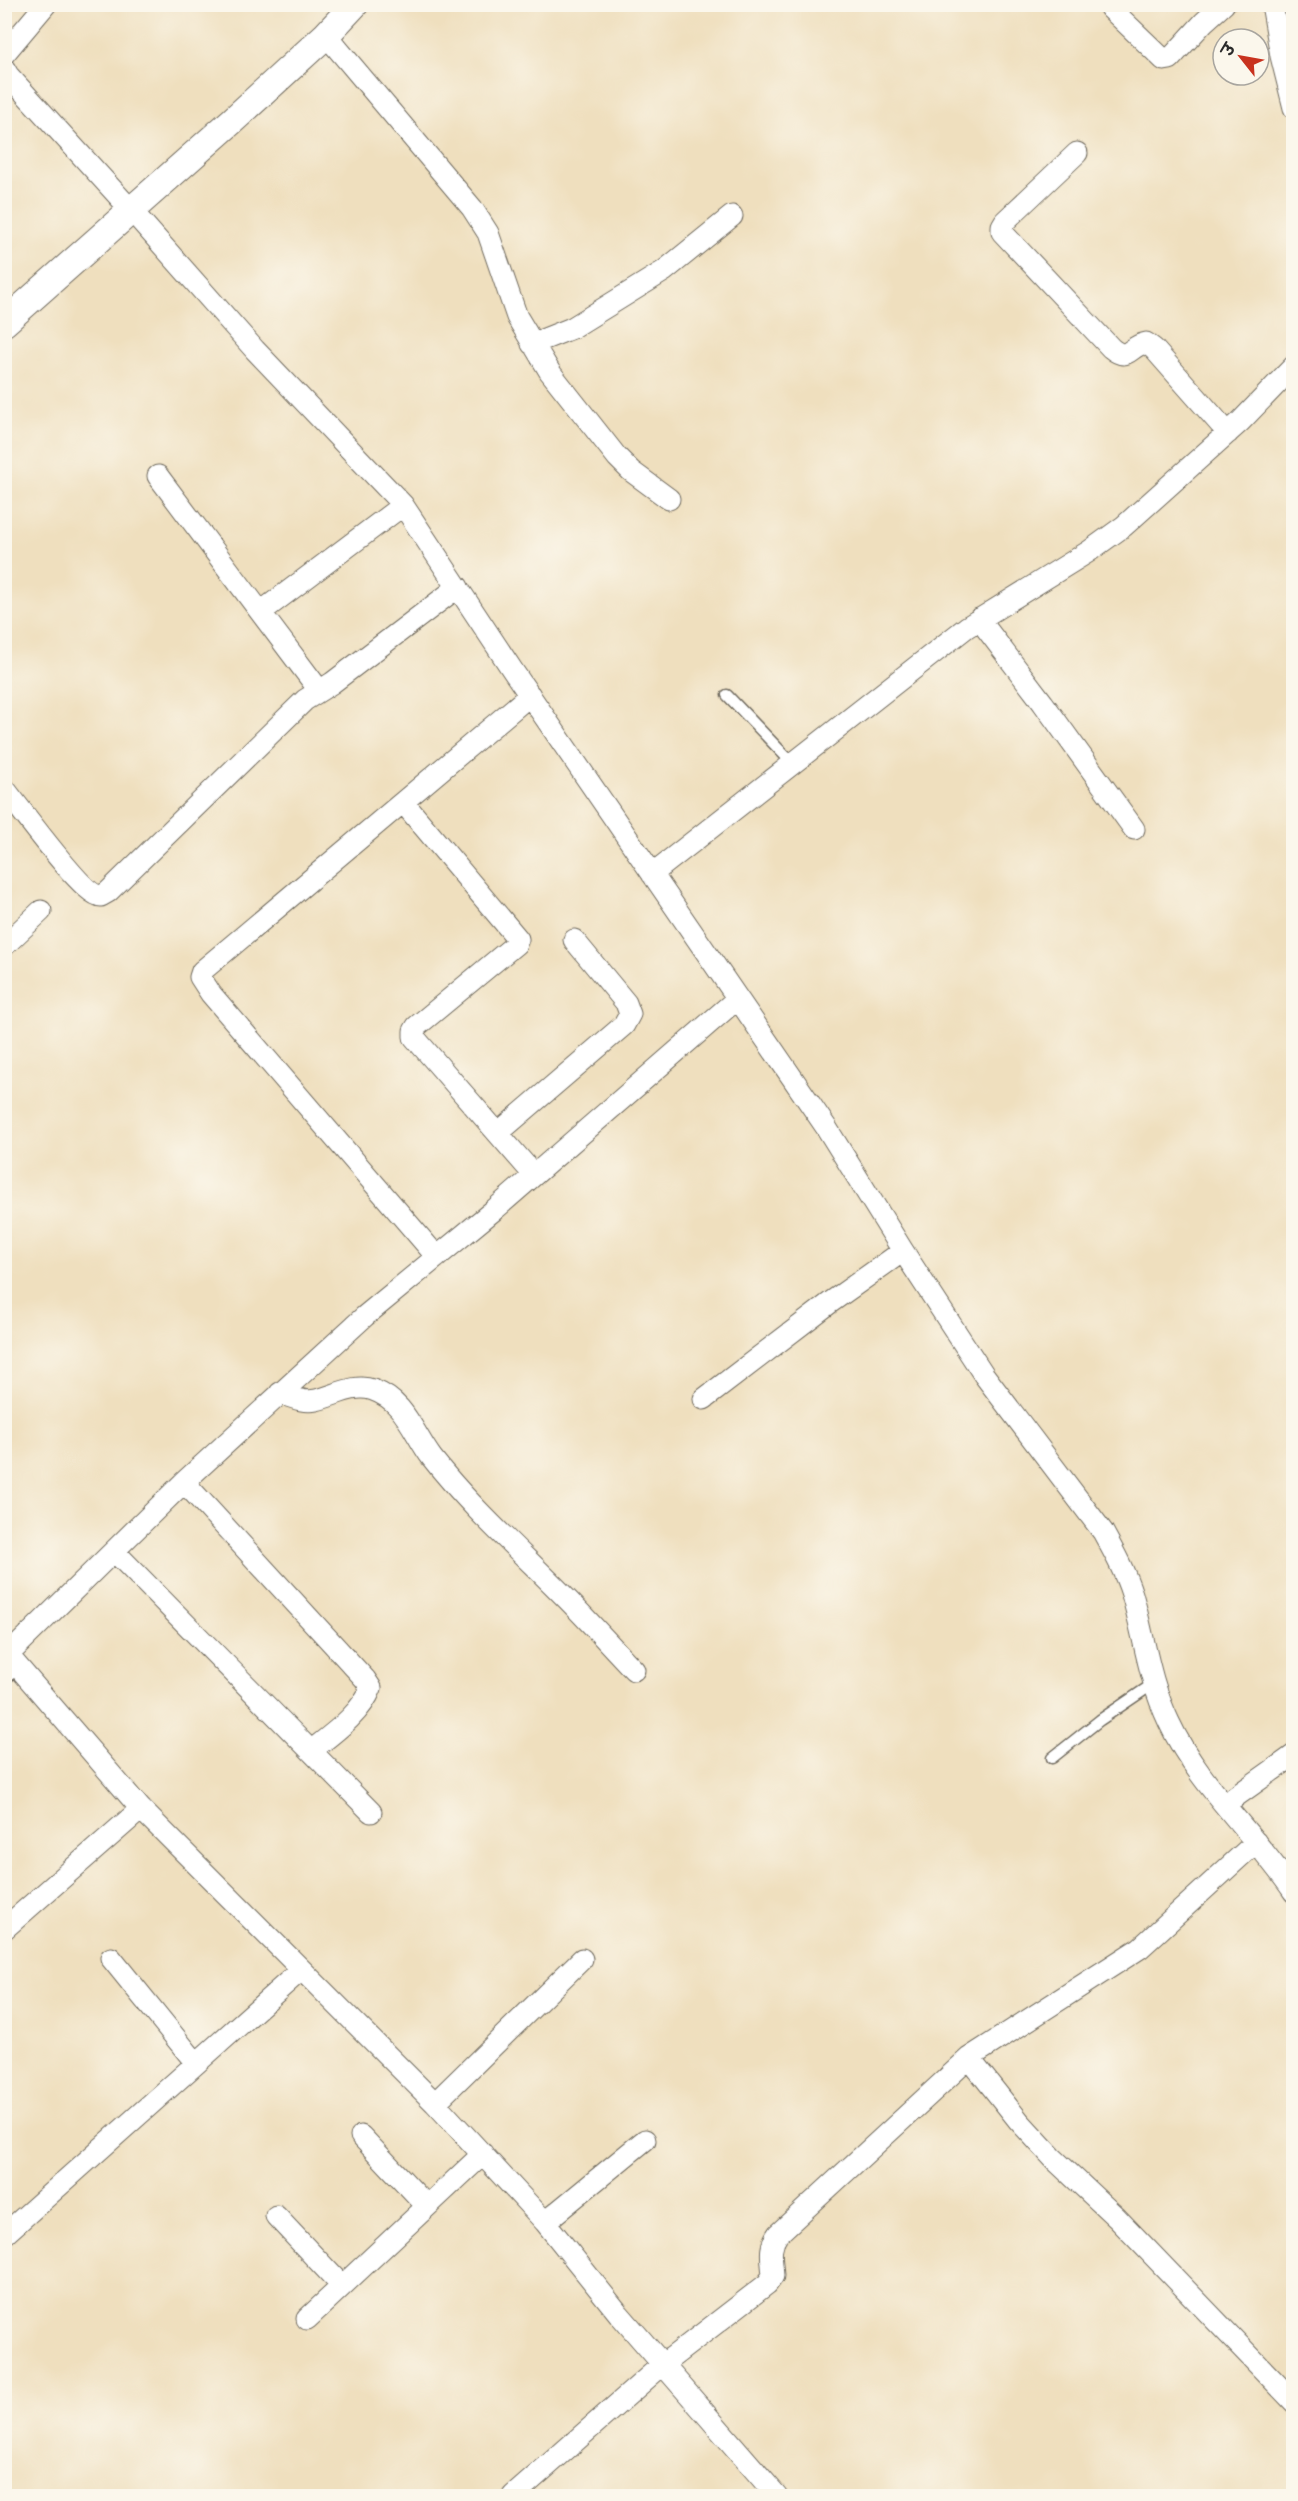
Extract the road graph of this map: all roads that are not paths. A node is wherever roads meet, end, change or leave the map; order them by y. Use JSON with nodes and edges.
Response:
{"nodes":[{"id":1,"x":46,"y":4,"type":"edge"},
{"id":2,"x":356,"y":4,"type":"edge"},
{"id":3,"x":1224,"y":4,"type":"edge"},
{"id":4,"x":1272,"y":4,"type":"edge"},
{"id":5,"x":1110,"y":8,"type":"dead end"},
{"id":6,"x":326,"y":35,"type":"junction"},
{"id":7,"x":4,"y":54,"type":"edge"},
{"id":8,"x":4,"y":68,"type":"edge"},
{"id":9,"x":1293,"y":108,"type":"edge"},
{"id":10,"x":1077,"y":153,"type":"dead end"},
{"id":11,"x":132,"y":211,"type":"junction"},
{"id":12,"x":732,"y":216,"type":"dead end"},
{"id":13,"x":4,"y":323,"type":"edge"},
{"id":14,"x":532,"y":344,"type":"junction"},
{"id":15,"x":1293,"y":366,"type":"edge"},
{"id":16,"x":1228,"y":433,"type":"junction"},
{"id":17,"x":158,"y":476,"type":"dead end"},
{"id":18,"x":669,"y":499,"type":"dead end"},
{"id":19,"x":403,"y":505,"type":"junction"},
{"id":20,"x":458,"y":587,"type":"junction"},
{"id":21,"x":261,"y":612,"type":"junction"},
{"id":22,"x":979,"y":620,"type":"junction"},
{"id":23,"x":320,"y":690,"type":"junction"},
{"id":24,"x":530,"y":695,"type":"junction"},
{"id":25,"x":727,"y":695,"type":"dead end"},
{"id":26,"x":794,"y":765,"type":"junction"},
{"id":27,"x":4,"y":788,"type":"edge"},
{"id":28,"x":403,"y":802,"type":"junction"},
{"id":29,"x":1134,"y":829,"type":"dead end"},
{"id":30,"x":652,"y":873,"type":"junction"},
{"id":31,"x":41,"y":911,"type":"dead end"},
{"id":32,"x":574,"y":940,"type":"dead end"},
{"id":33,"x":4,"y":946,"type":"edge"},
{"id":34,"x":737,"y":999,"type":"junction"},
{"id":35,"x":498,"y":1134,"type":"junction"},
{"id":36,"x":534,"y":1175,"type":"junction"},
{"id":37,"x":903,"y":1251,"type":"junction"},
{"id":38,"x":437,"y":1257,"type":"junction"},
{"id":39,"x":280,"y":1393,"type":"junction"},
{"id":40,"x":704,"y":1399,"type":"dead end"},
{"id":41,"x":184,"y":1482,"type":"junction"},
{"id":42,"x":114,"y":1551,"type":"junction"},
{"id":43,"x":9,"y":1663,"type":"edge"},
{"id":44,"x":634,"y":1670,"type":"dead end"},
{"id":45,"x":1153,"y":1684,"type":"junction"},
{"id":46,"x":312,"y":1750,"type":"junction"},
{"id":47,"x":1293,"y":1755,"type":"edge"},
{"id":48,"x":1052,"y":1758,"type":"dead end"},
{"id":49,"x":1225,"y":1804,"type":"junction"},
{"id":50,"x":141,"y":1809,"type":"junction"},
{"id":51,"x":371,"y":1812,"type":"dead end"},
{"id":52,"x":1256,"y":1842,"type":"junction"},
{"id":53,"x":1293,"y":1889,"type":"edge"},
{"id":54,"x":4,"y":1929,"type":"edge"},
{"id":55,"x":111,"y":1958,"type":"dead end"},
{"id":56,"x":582,"y":1959,"type":"dead end"},
{"id":57,"x":300,"y":1971,"type":"junction"},
{"id":58,"x":969,"y":2058,"type":"junction"},
{"id":59,"x":196,"y":2063,"type":"junction"},
{"id":60,"x":435,"y":2103,"type":"junction"},
{"id":61,"x":361,"y":2136,"type":"dead end"},
{"id":62,"x":645,"y":2140,"type":"dead end"},
{"id":63,"x":483,"y":2154,"type":"junction"},
{"id":64,"x":427,"y":2206,"type":"junction"},
{"id":65,"x":276,"y":2216,"type":"dead end"},
{"id":66,"x":545,"y":2222,"type":"junction"},
{"id":67,"x":4,"y":2235,"type":"edge"},
{"id":68,"x":342,"y":2286,"type":"junction"},
{"id":69,"x":307,"y":2319,"type":"dead end"},
{"id":70,"x":662,"y":2365,"type":"junction"},
{"id":71,"x":1293,"y":2402,"type":"edge"},
{"id":72,"x":513,"y":2496,"type":"edge"},
{"id":73,"x":777,"y":2496,"type":"edge"}],
"edges":[{"from":1,"to":7,"type":"street"},
{"from":2,"to":6,"type":"street"},
{"from":3,"to":5,"type":"street"},
{"from":4,"to":9,"type":"street"},
{"from":6,"to":11,"type":"street"},
{"from":6,"to":14,"type":"street"},
{"from":8,"to":11,"type":"street"},
{"from":10,"to":16,"type":"street"},
{"from":11,"to":13,"type":"street"},
{"from":11,"to":19,"type":"street"},
{"from":12,"to":14,"type":"street"},
{"from":14,"to":18,"type":"street"},
{"from":15,"to":16,"type":"street"},
{"from":16,"to":22,"type":"street"},
{"from":17,"to":21,"type":"street"},
{"from":19,"to":20,"type":"street"},
{"from":19,"to":21,"type":"street"},
{"from":20,"to":23,"type":"street"},
{"from":20,"to":24,"type":"street"},
{"from":21,"to":23,"type":"street"},
{"from":22,"to":26,"type":"street"},
{"from":22,"to":29,"type":"street"},
{"from":23,"to":27,"type":"street"},
{"from":24,"to":28,"type":"street"},
{"from":24,"to":30,"type":"street"},
{"from":25,"to":26,"type":"lane"},
{"from":26,"to":30,"type":"street"},
{"from":28,"to":35,"type":"street"},
{"from":28,"to":38,"type":"street"},
{"from":30,"to":34,"type":"street"},
{"from":31,"to":33,"type":"street"},
{"from":32,"to":35,"type":"street"},
{"from":34,"to":36,"type":"street"},
{"from":34,"to":37,"type":"street"},
{"from":35,"to":36,"type":"street"},
{"from":36,"to":38,"type":"street"},
{"from":37,"to":40,"type":"street"},
{"from":37,"to":45,"type":"street"},
{"from":38,"to":39,"type":"street"},
{"from":39,"to":41,"type":"street"},
{"from":39,"to":44,"type":"street"},
{"from":41,"to":42,"type":"street"},
{"from":41,"to":46,"type":"street"},
{"from":42,"to":43,"type":"street"},
{"from":42,"to":46,"type":"street"},
{"from":43,"to":50,"type":"street"},
{"from":45,"to":48,"type":"lane"},
{"from":45,"to":49,"type":"street"},
{"from":46,"to":51,"type":"street"},
{"from":47,"to":49,"type":"street"},
{"from":49,"to":52,"type":"street"},
{"from":50,"to":54,"type":"street"},
{"from":50,"to":57,"type":"street"},
{"from":52,"to":53,"type":"street"},
{"from":52,"to":58,"type":"street"},
{"from":55,"to":59,"type":"street"},
{"from":56,"to":60,"type":"street"},
{"from":57,"to":59,"type":"street"},
{"from":57,"to":60,"type":"street"},
{"from":58,"to":70,"type":"street"},
{"from":58,"to":71,"type":"street"},
{"from":59,"to":67,"type":"street"},
{"from":60,"to":63,"type":"street"},
{"from":61,"to":64,"type":"street"},
{"from":62,"to":66,"type":"street"},
{"from":63,"to":64,"type":"street"},
{"from":63,"to":66,"type":"street"},
{"from":64,"to":68,"type":"street"},
{"from":65,"to":68,"type":"street"},
{"from":66,"to":70,"type":"street"},
{"from":68,"to":69,"type":"street"},
{"from":70,"to":72,"type":"street"},
{"from":70,"to":73,"type":"street"}]}
